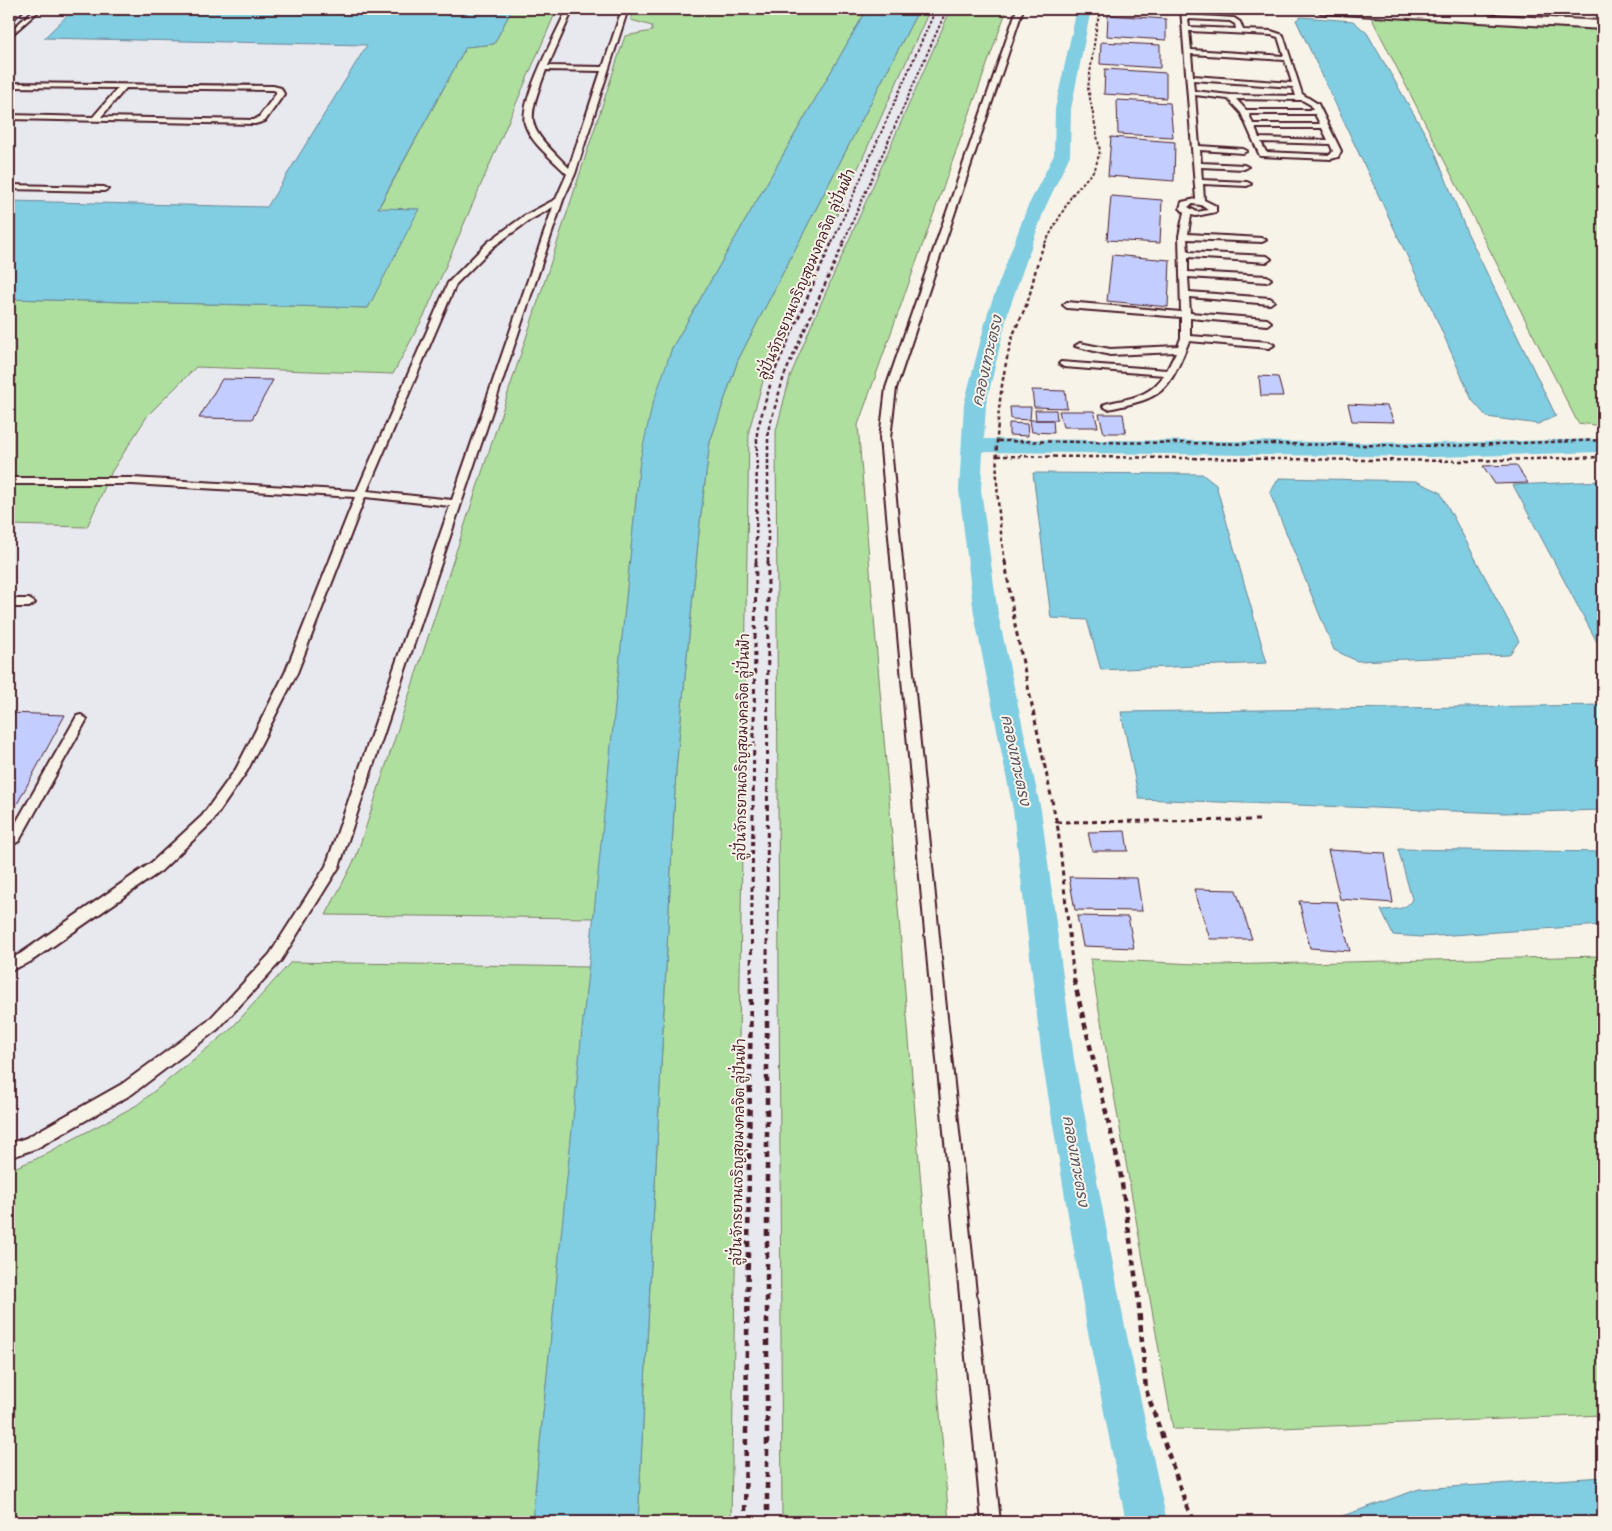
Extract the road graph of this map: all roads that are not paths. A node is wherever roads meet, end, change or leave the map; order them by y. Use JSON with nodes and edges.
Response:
{"nodes":[{"id":1,"x":21,"y":9,"type":"edge"},
{"id":2,"x":38,"y":9,"type":"edge"},
{"id":3,"x":570,"y":9,"type":"edge"},
{"id":4,"x":625,"y":9,"type":"edge"},
{"id":5,"x":1020,"y":9,"type":"edge"},
{"id":6,"x":1322,"y":9,"type":"edge"},
{"id":7,"x":1184,"y":13,"type":"edge"},
{"id":8,"x":9,"y":21,"type":"edge"},
{"id":9,"x":1603,"y":25,"type":"edge"},
{"id":10,"x":1185,"y":29,"type":"junction"},
{"id":11,"x":1240,"y":32,"type":"junction"},
{"id":12,"x":9,"y":35,"type":"edge"},
{"id":13,"x":1188,"y":52,"type":"junction"},
{"id":14,"x":1288,"y":58,"type":"junction"},
{"id":15,"x":545,"y":68,"type":"junction"},
{"id":16,"x":606,"y":69,"type":"junction"},
{"id":17,"x":1190,"y":78,"type":"junction"},
{"id":18,"x":1295,"y":84,"type":"junction"},
{"id":19,"x":9,"y":85,"type":"edge"},
{"id":20,"x":124,"y":86,"type":"junction"},
{"id":21,"x":1191,"y":94,"type":"junction"},
{"id":22,"x":1230,"y":97,"type":"junction"},
{"id":23,"x":1304,"y":98,"type":"junction"},
{"id":24,"x":1244,"y":112,"type":"junction"},
{"id":25,"x":1318,"y":112,"type":"junction"},
{"id":26,"x":9,"y":117,"type":"edge"},
{"id":27,"x":95,"y":119,"type":"junction"},
{"id":28,"x":1251,"y":126,"type":"junction"},
{"id":29,"x":1325,"y":126,"type":"junction"},
{"id":30,"x":1257,"y":140,"type":"junction"},
{"id":31,"x":1332,"y":142,"type":"junction"},
{"id":32,"x":1196,"y":148,"type":"junction"},
{"id":33,"x":1243,"y":151,"type":"dead end"},
{"id":34,"x":1197,"y":164,"type":"junction"},
{"id":35,"x":1244,"y":167,"type":"dead end"},
{"id":36,"x":571,"y":174,"type":"junction"},
{"id":37,"x":1198,"y":182,"type":"junction"},
{"id":38,"x":1247,"y":184,"type":"dead end"},
{"id":39,"x":9,"y":187,"type":"edge"},
{"id":40,"x":104,"y":189,"type":"dead end"},
{"id":41,"x":559,"y":200,"type":"junction"},
{"id":42,"x":1200,"y":201,"type":"junction"},
{"id":43,"x":1188,"y":212,"type":"junction"},
{"id":44,"x":1183,"y":236,"type":"junction"},
{"id":45,"x":1262,"y":240,"type":"dead end"},
{"id":46,"x":1183,"y":254,"type":"junction"},
{"id":47,"x":1267,"y":259,"type":"dead end"},
{"id":48,"x":1184,"y":274,"type":"junction"},
{"id":49,"x":1267,"y":280,"type":"dead end"},
{"id":50,"x":1184,"y":294,"type":"junction"},
{"id":51,"x":1270,"y":301,"type":"dead end"},
{"id":52,"x":1067,"y":305,"type":"dead end"},
{"id":53,"x":1185,"y":315,"type":"junction"},
{"id":54,"x":1267,"y":322,"type":"dead end"},
{"id":55,"x":1186,"y":338,"type":"junction"},
{"id":56,"x":1269,"y":344,"type":"dead end"},
{"id":57,"x":1080,"y":346,"type":"dead end"},
{"id":58,"x":1182,"y":349,"type":"junction"},
{"id":59,"x":1064,"y":364,"type":"dead end"},
{"id":60,"x":1168,"y":373,"type":"junction"},
{"id":61,"x":1108,"y":406,"type":"dead end"},
{"id":62,"x":9,"y":481,"type":"edge"},
{"id":63,"x":361,"y":494,"type":"junction"},
{"id":64,"x":456,"y":503,"type":"junction"},
{"id":65,"x":9,"y":603,"type":"edge"},
{"id":66,"x":29,"y":603,"type":"dead end"},
{"id":67,"x":81,"y":720,"type":"dead end"},
{"id":68,"x":9,"y":842,"type":"edge"},
{"id":69,"x":9,"y":965,"type":"edge"},
{"id":70,"x":9,"y":1151,"type":"edge"},
{"id":71,"x":992,"y":1522,"type":"edge"}],
"edges":[{"from":1,"to":8,"type":"lane"},
{"from":2,"to":12,"type":"lane"},
{"from":3,"to":15,"type":"lane"},
{"from":4,"to":16,"type":"lane"},
{"from":5,"to":71,"type":"lane"},
{"from":6,"to":9,"type":"street"},
{"from":7,"to":10,"type":"lane"},
{"from":7,"to":11,"type":"lane"},
{"from":10,"to":11,"type":"lane"},
{"from":10,"to":13,"type":"lane"},
{"from":11,"to":14,"type":"lane"},
{"from":13,"to":14,"type":"lane"},
{"from":13,"to":17,"type":"lane"},
{"from":14,"to":18,"type":"lane"},
{"from":15,"to":16,"type":"lane"},
{"from":15,"to":36,"type":"lane"},
{"from":16,"to":36,"type":"lane"},
{"from":17,"to":18,"type":"lane"},
{"from":17,"to":21,"type":"lane"},
{"from":18,"to":23,"type":"lane"},
{"from":19,"to":20,"type":"lane"},
{"from":20,"to":27,"type":"lane"},
{"from":20,"to":27,"type":"lane"},
{"from":21,"to":22,"type":"lane"},
{"from":21,"to":32,"type":"lane"},
{"from":22,"to":23,"type":"lane"},
{"from":22,"to":24,"type":"lane"},
{"from":23,"to":25,"type":"lane"},
{"from":24,"to":25,"type":"lane"},
{"from":24,"to":28,"type":"lane"},
{"from":25,"to":29,"type":"lane"},
{"from":26,"to":27,"type":"lane"},
{"from":28,"to":29,"type":"lane"},
{"from":28,"to":30,"type":"lane"},
{"from":29,"to":31,"type":"lane"},
{"from":30,"to":31,"type":"lane"},
{"from":30,"to":31,"type":"lane"},
{"from":32,"to":33,"type":"lane"},
{"from":32,"to":34,"type":"lane"},
{"from":34,"to":35,"type":"lane"},
{"from":34,"to":37,"type":"lane"},
{"from":36,"to":41,"type":"lane"},
{"from":37,"to":38,"type":"lane"},
{"from":37,"to":42,"type":"lane"},
{"from":39,"to":40,"type":"lane"},
{"from":41,"to":63,"type":"lane"},
{"from":41,"to":64,"type":"lane"},
{"from":42,"to":43,"type":"lane"},
{"from":42,"to":43,"type":"lane"},
{"from":43,"to":44,"type":"lane"},
{"from":44,"to":45,"type":"lane"},
{"from":44,"to":46,"type":"lane"},
{"from":46,"to":47,"type":"lane"},
{"from":46,"to":48,"type":"lane"},
{"from":48,"to":49,"type":"lane"},
{"from":48,"to":50,"type":"lane"},
{"from":50,"to":51,"type":"lane"},
{"from":50,"to":53,"type":"lane"},
{"from":52,"to":53,"type":"lane"},
{"from":53,"to":54,"type":"lane"},
{"from":53,"to":55,"type":"lane"},
{"from":55,"to":56,"type":"lane"},
{"from":55,"to":58,"type":"lane"},
{"from":57,"to":58,"type":"lane"},
{"from":58,"to":60,"type":"lane"},
{"from":59,"to":60,"type":"lane"},
{"from":60,"to":61,"type":"lane"},
{"from":62,"to":63,"type":"lane"},
{"from":63,"to":64,"type":"lane"},
{"from":63,"to":69,"type":"lane"},
{"from":64,"to":70,"type":"lane"},
{"from":65,"to":66,"type":"lane"},
{"from":67,"to":68,"type":"lane"}]}
